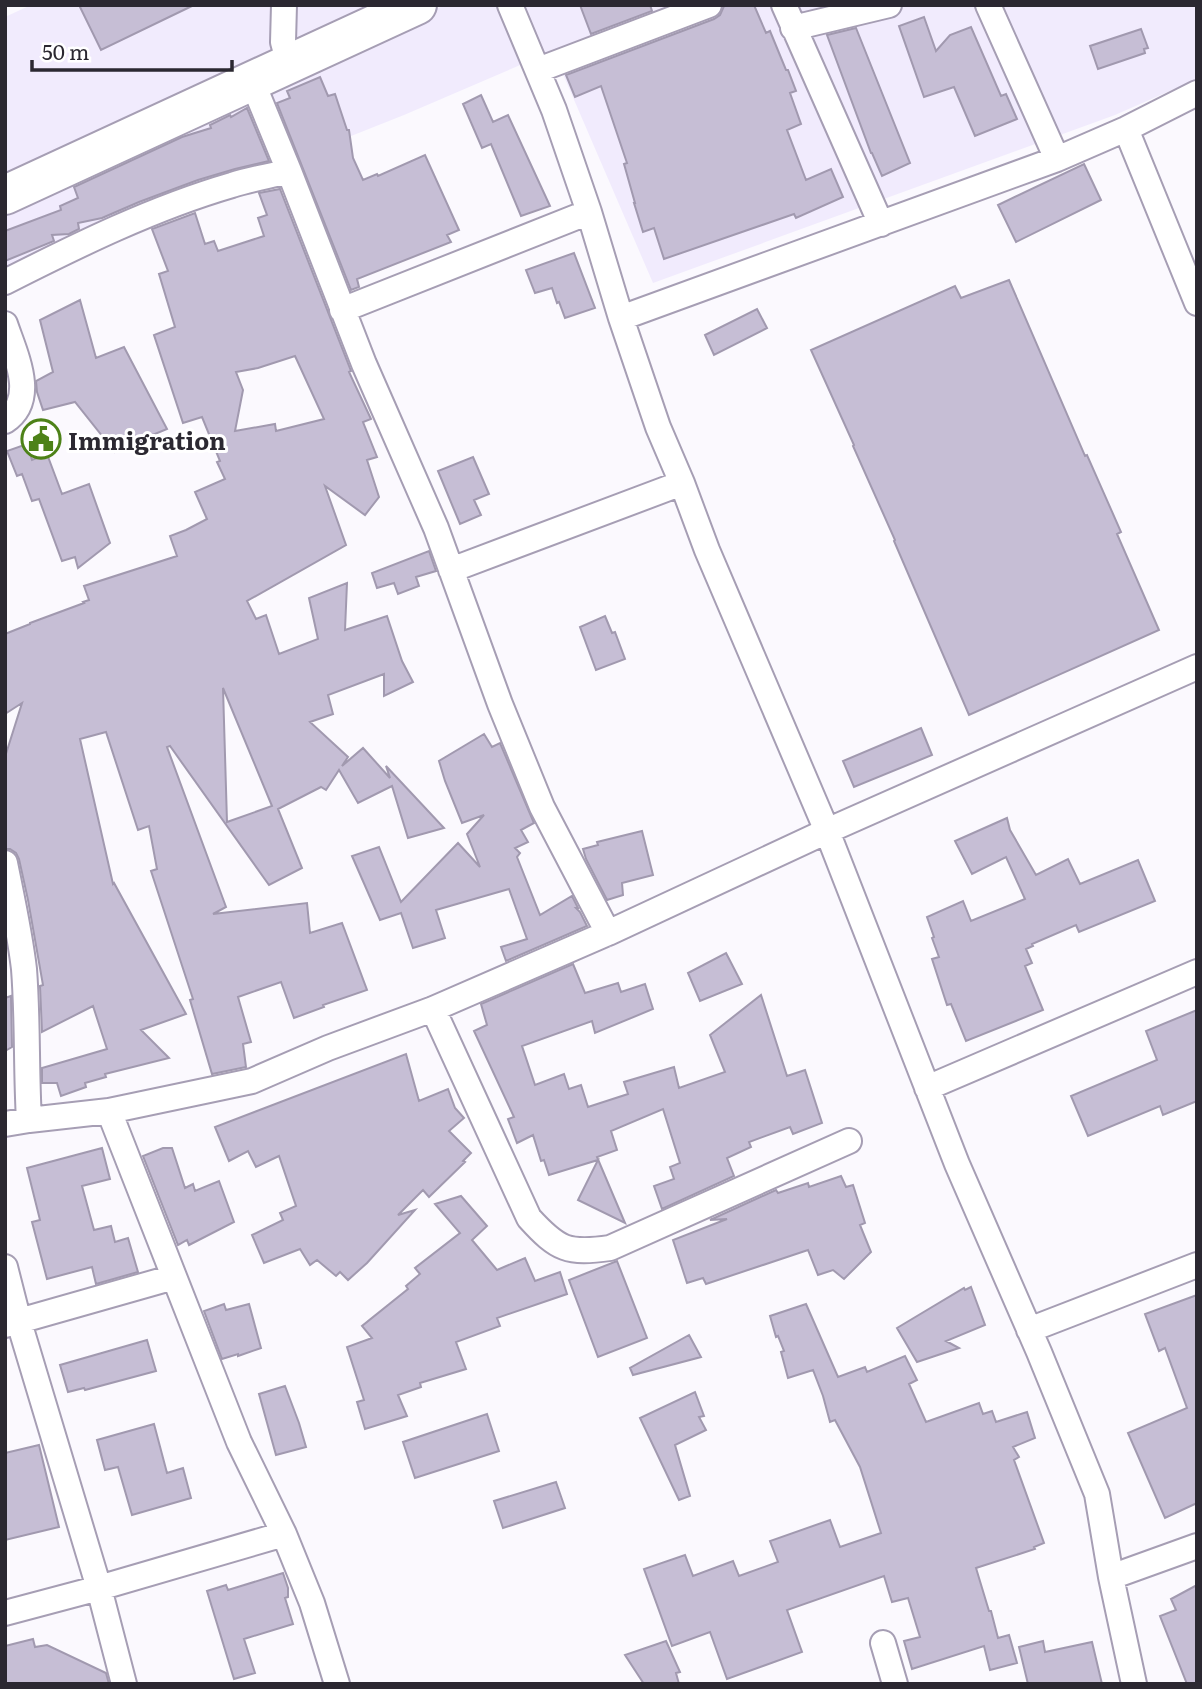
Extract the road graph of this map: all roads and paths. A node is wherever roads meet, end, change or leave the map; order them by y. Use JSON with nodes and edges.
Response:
{"nodes":[{"id":1,"x":284,"y":5,"type":"edge"},
{"id":2,"x":416,"y":5,"type":"edge"},
{"id":3,"x":510,"y":5,"type":"edge"},
{"id":4,"x":709,"y":5,"type":"edge"},
{"id":5,"x":889,"y":5,"type":"edge"},
{"id":6,"x":988,"y":5,"type":"edge"},
{"id":7,"x":789,"y":17,"type":"edge"},
{"id":8,"x":289,"y":64,"type":"junction"},
{"id":9,"x":538,"y":70,"type":"junction"},
{"id":10,"x":252,"y":81,"type":"junction"},
{"id":11,"x":1197,"y":93,"type":"edge"},
{"id":12,"x":1126,"y":129,"type":"junction"},
{"id":13,"x":1057,"y":159,"type":"junction"},
{"id":14,"x":289,"y":171,"type":"junction"},
{"id":15,"x":5,"y":195,"type":"edge"},
{"id":16,"x":589,"y":212,"type":"junction"},
{"id":17,"x":881,"y":224,"type":"junction"},
{"id":18,"x":5,"y":282,"type":"edge"},
{"id":19,"x":1197,"y":303,"type":"edge"},
{"id":20,"x":342,"y":310,"type":"junction"},
{"id":21,"x":621,"y":318,"type":"junction"},
{"id":22,"x":5,"y":324,"type":"edge"},
{"id":23,"x":5,"y":421,"type":"edge"},
{"id":24,"x":682,"y":483,"type":"junction"},
{"id":25,"x":451,"y":570,"type":"junction"},
{"id":26,"x":1197,"y":667,"type":"edge"},
{"id":27,"x":827,"y":831,"type":"junction"},
{"id":28,"x":5,"y":863,"type":"edge"},
{"id":29,"x":608,"y":933,"type":"junction"},
{"id":30,"x":1197,"y":972,"type":"edge"},
{"id":31,"x":433,"y":1009,"type":"junction"},
{"id":32,"x":927,"y":1088,"type":"junction"},
{"id":33,"x":109,"y":1111,"type":"junction"},
{"id":34,"x":17,"y":1122,"type":"edge"},
{"id":35,"x":849,"y":1141,"type":"dead end"},
{"id":36,"x":1197,"y":1265,"type":"edge"},
{"id":37,"x":5,"y":1266,"type":"edge"},
{"id":38,"x":174,"y":1277,"type":"junction"},
{"id":39,"x":12,"y":1324,"type":"edge"},
{"id":40,"x":1029,"y":1330,"type":"junction"},
{"id":41,"x":284,"y":1534,"type":"junction"},
{"id":42,"x":1197,"y":1546,"type":"edge"},
{"id":43,"x":1111,"y":1577,"type":"junction"},
{"id":44,"x":99,"y":1588,"type":"junction"},
{"id":45,"x":5,"y":1612,"type":"edge"},
{"id":46,"x":883,"y":1643,"type":"dead end"},
{"id":47,"x":124,"y":1684,"type":"edge"},
{"id":48,"x":337,"y":1684,"type":"edge"},
{"id":49,"x":895,"y":1684,"type":"edge"},
{"id":50,"x":1134,"y":1684,"type":"edge"}],
"edges":[{"from":1,"to":8,"type":"street"},
{"from":2,"to":8,"type":"highway"},
{"from":3,"to":9,"type":"street"},
{"from":4,"to":9,"type":"street"},
{"from":5,"to":7,"type":"street"},
{"from":6,"to":13,"type":"street"},
{"from":7,"to":17,"type":"street"},
{"from":8,"to":10,"type":"highway"},
{"from":9,"to":16,"type":"street"},
{"from":10,"to":14,"type":"street"},
{"from":10,"to":15,"type":"highway"},
{"from":11,"to":12,"type":"street"},
{"from":12,"to":13,"type":"street"},
{"from":12,"to":19,"type":"street"},
{"from":13,"to":17,"type":"street"},
{"from":14,"to":18,"type":"street"},
{"from":14,"to":20,"type":"street"},
{"from":16,"to":20,"type":"street"},
{"from":16,"to":21,"type":"street"},
{"from":17,"to":21,"type":"street"},
{"from":20,"to":25,"type":"street"},
{"from":21,"to":24,"type":"street"},
{"from":22,"to":23,"type":"street"},
{"from":24,"to":25,"type":"street"},
{"from":24,"to":27,"type":"street"},
{"from":25,"to":29,"type":"street"},
{"from":26,"to":27,"type":"street"},
{"from":27,"to":29,"type":"street"},
{"from":27,"to":32,"type":"street"},
{"from":28,"to":34,"type":"street"},
{"from":29,"to":31,"type":"street"},
{"from":30,"to":32,"type":"street"},
{"from":31,"to":33,"type":"street"},
{"from":31,"to":35,"type":"street"},
{"from":32,"to":40,"type":"street"},
{"from":33,"to":34,"type":"street"},
{"from":33,"to":38,"type":"street"},
{"from":36,"to":40,"type":"street"},
{"from":37,"to":39,"type":"street"},
{"from":38,"to":39,"type":"street"},
{"from":38,"to":41,"type":"street"},
{"from":39,"to":44,"type":"street"},
{"from":40,"to":43,"type":"street"},
{"from":41,"to":44,"type":"street"},
{"from":41,"to":48,"type":"street"},
{"from":42,"to":43,"type":"street"},
{"from":43,"to":50,"type":"street"},
{"from":44,"to":45,"type":"street"},
{"from":44,"to":47,"type":"street"},
{"from":46,"to":49,"type":"street"}]}
